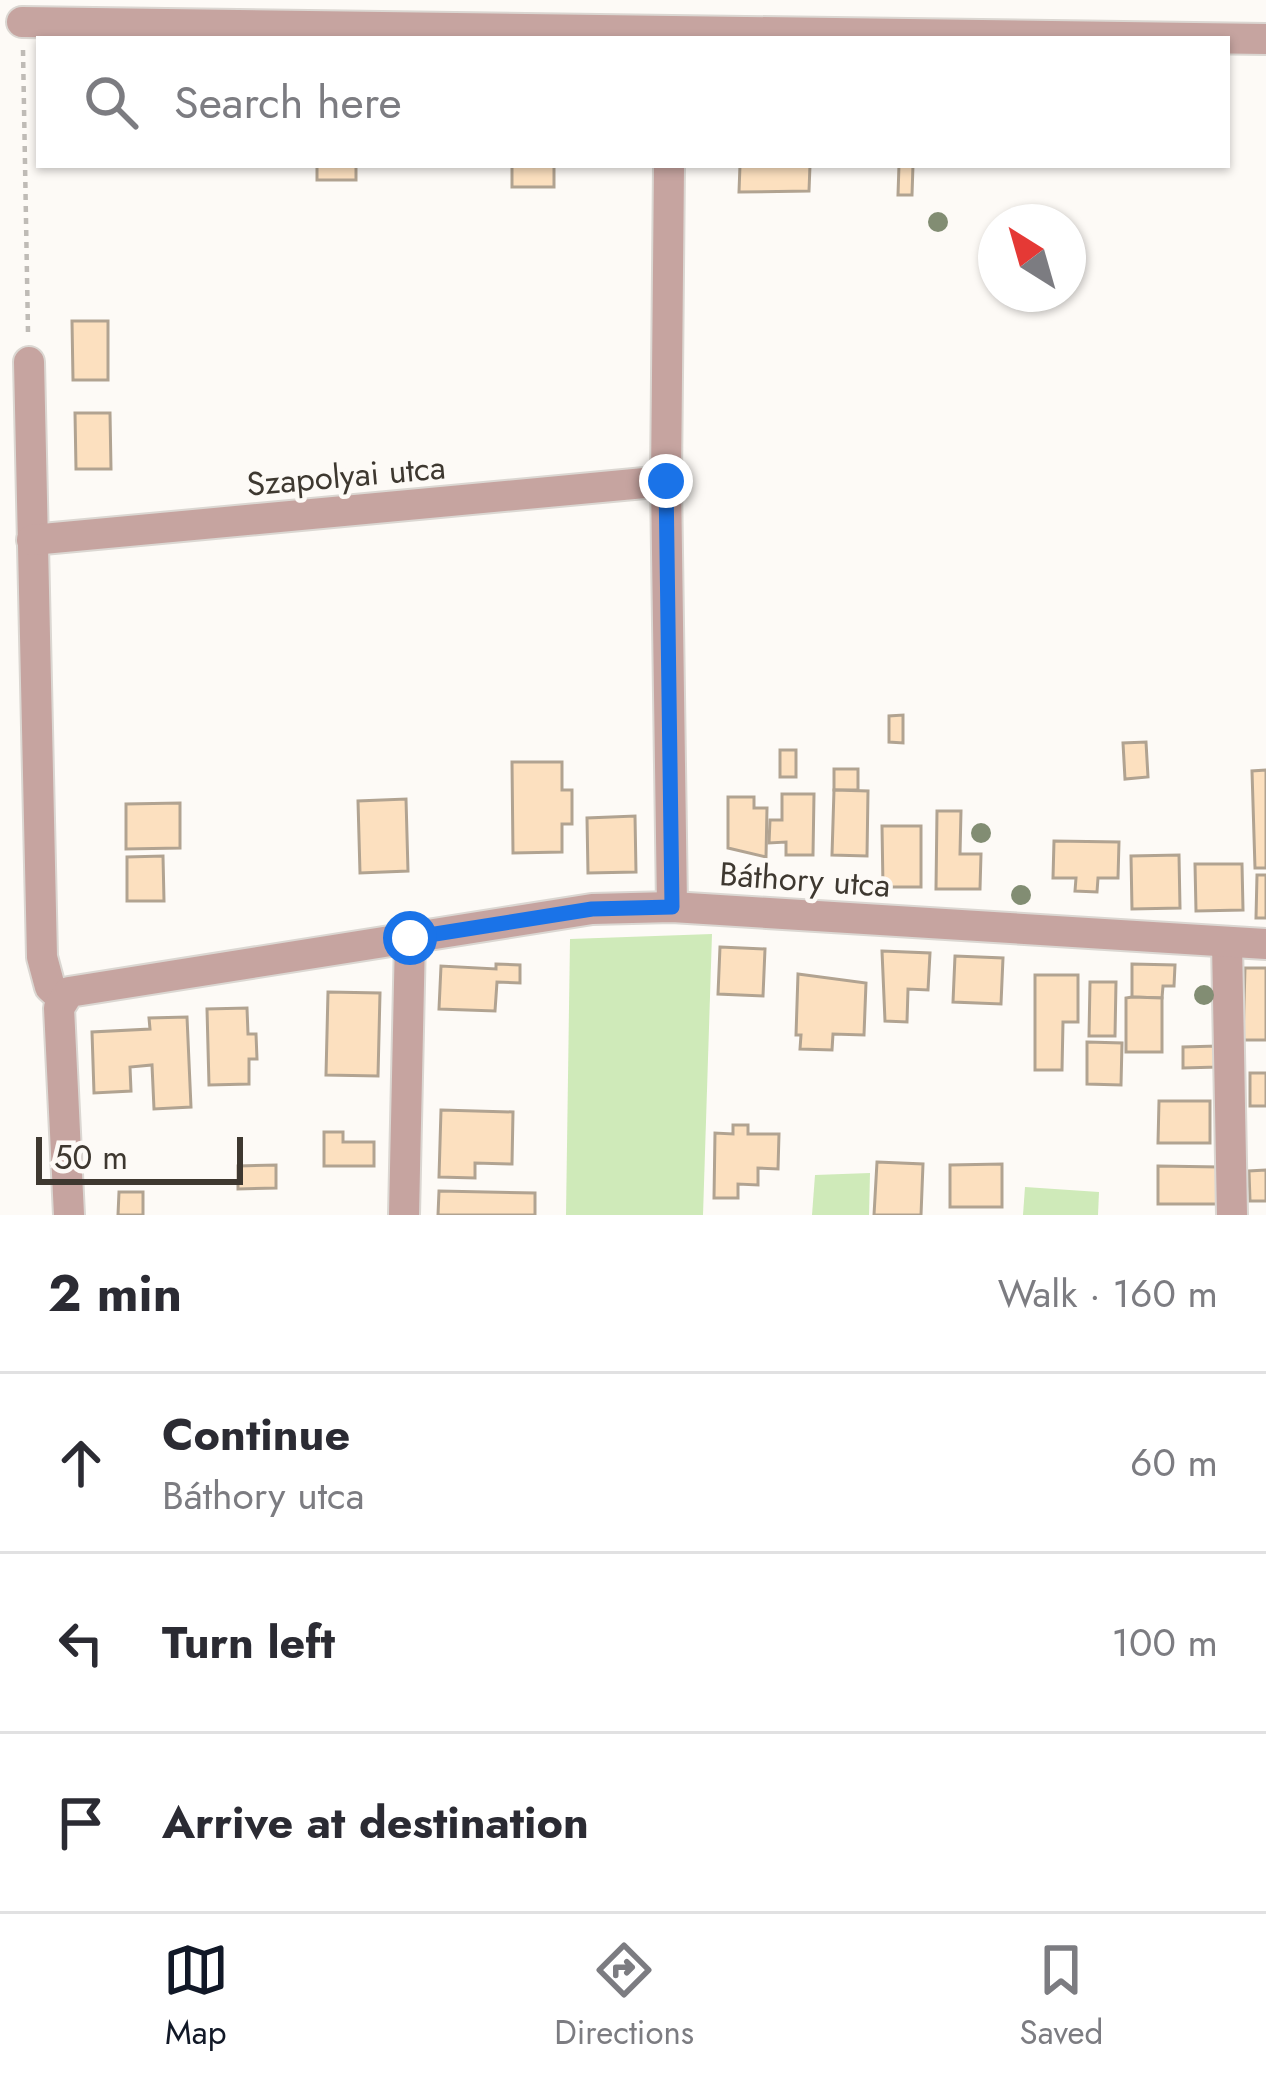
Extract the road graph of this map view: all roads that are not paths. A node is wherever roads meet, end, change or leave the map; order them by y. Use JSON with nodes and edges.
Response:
{"nodes":[{"id":1,"x":22,"y":22,"type":"road end"},
{"id":2,"x":671,"y":35,"type":"edge"},
{"id":3,"x":866,"y":36,"type":"edge"},
{"id":4,"x":669,"y":168,"type":"edge"},
{"id":5,"x":29,"y":362,"type":"road end"},
{"id":6,"x":666,"y":481,"type":"junction"},
{"id":7,"x":32,"y":540,"type":"junction"},
{"id":8,"x":672,"y":907,"type":"junction"},
{"id":9,"x":410,"y":938,"type":"junction"},
{"id":10,"x":1227,"y":943,"type":"junction"},
{"id":11,"x":1266,"y":944,"type":"edge"},
{"id":12,"x":62,"y":998,"type":"junction"},
{"id":13,"x":69,"y":1215,"type":"edge"},
{"id":14,"x":404,"y":1215,"type":"edge"},
{"id":15,"x":1232,"y":1215,"type":"edge"}],
"edges":[{"from":1,"to":2,"type":"street"},
{"from":2,"to":3,"type":"street"},
{"from":4,"to":6,"type":"street"},
{"from":5,"to":7,"type":"street"},
{"from":6,"to":7,"type":"street","name":"Szapolyai utca"},
{"from":6,"to":8,"type":"street"},
{"from":7,"to":12,"type":"street"},
{"from":8,"to":9,"type":"street","name":"Báthory utca"},
{"from":8,"to":10,"type":"street","name":"Báthory utca"},
{"from":9,"to":12,"type":"street","name":"Báthory utca"},
{"from":9,"to":14,"type":"street"},
{"from":10,"to":11,"type":"street","name":"Báthory utca"},
{"from":10,"to":15,"type":"street"},
{"from":12,"to":13,"type":"street"}]}
